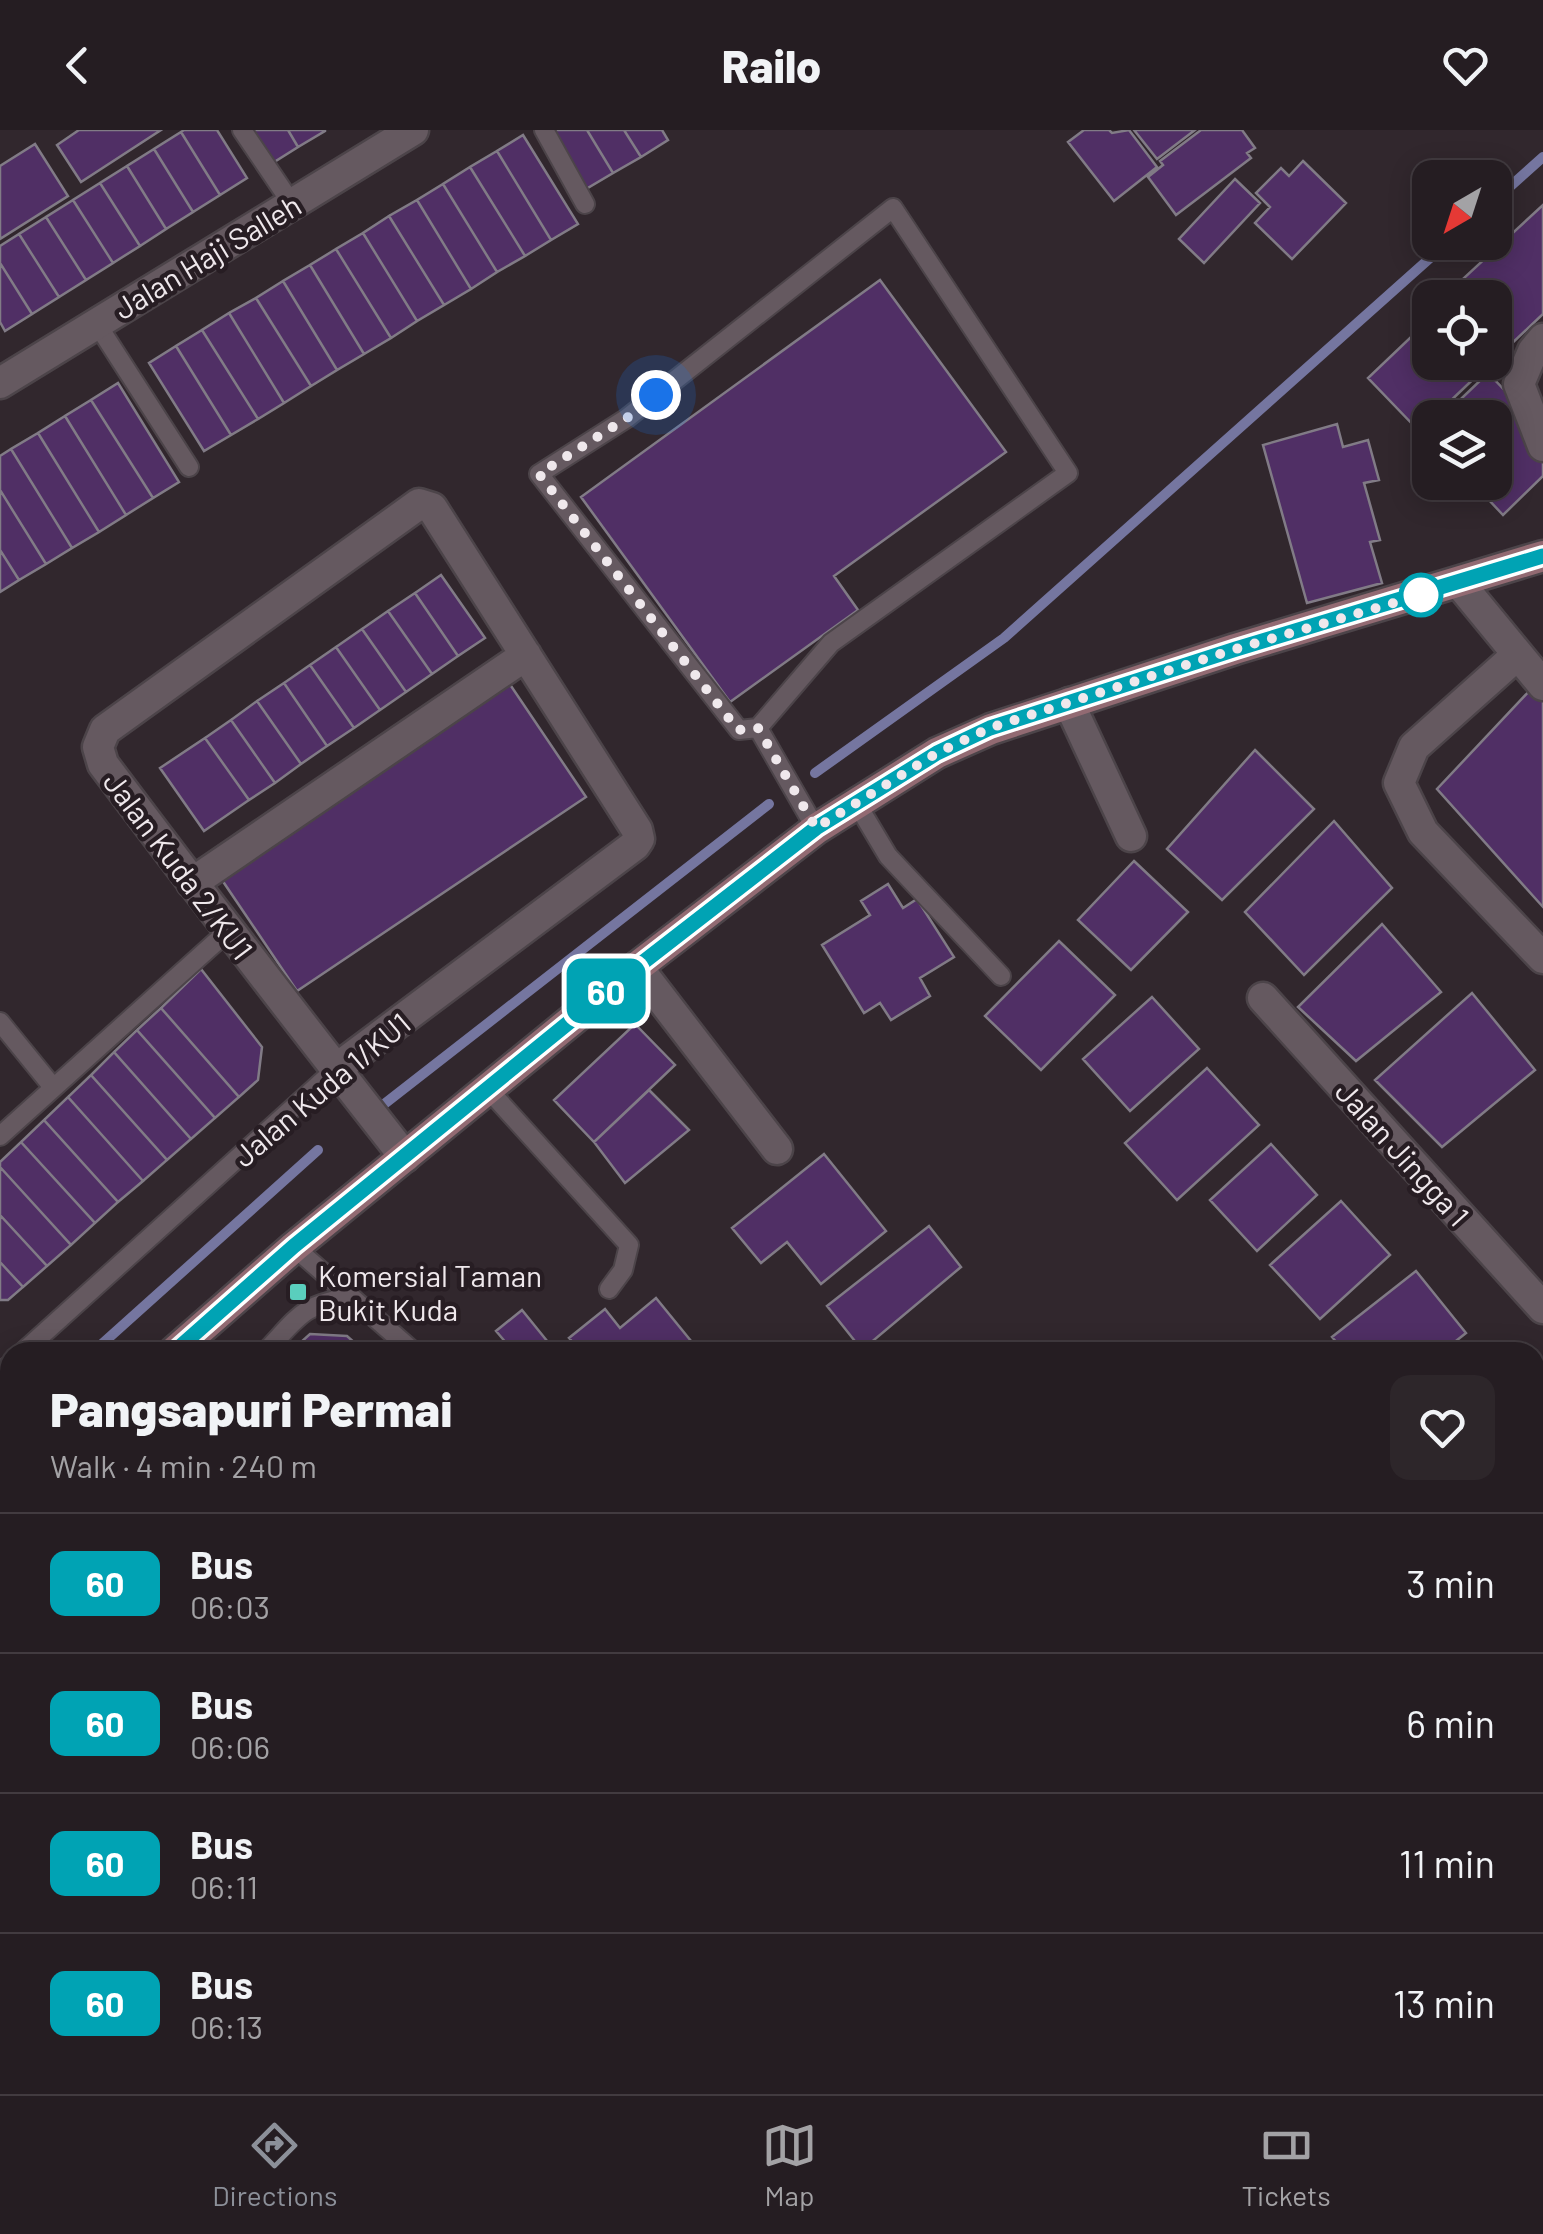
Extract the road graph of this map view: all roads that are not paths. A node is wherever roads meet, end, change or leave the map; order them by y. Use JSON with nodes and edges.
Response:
{"nodes":[{"id":1,"x":242,"y":130,"type":"edge"},
{"id":2,"x":413,"y":130,"type":"edge"},
{"id":3,"x":544,"y":130,"type":"edge"},
{"id":4,"x":292,"y":204,"type":"junction"},
{"id":5,"x":585,"y":204,"type":"dead end"},
{"id":6,"x":97,"y":324,"type":"junction"},
{"id":7,"x":1543,"y":339,"type":"edge"},
{"id":8,"x":0,"y":383,"type":"edge"},
{"id":9,"x":1543,"y":446,"type":"edge"},
{"id":10,"x":189,"y":468,"type":"dead end"},
{"id":11,"x":1543,"y":556,"type":"edge"},
{"id":12,"x":1460,"y":584,"type":"junction"},
{"id":13,"x":526,"y":655,"type":"junction"},
{"id":14,"x":1516,"y":656,"type":"junction"},
{"id":15,"x":1543,"y":684,"type":"edge"},
{"id":16,"x":1070,"y":703,"type":"junction"},
{"id":17,"x":758,"y":728,"type":"junction"},
{"id":18,"x":857,"y":804,"type":"junction"},
{"id":19,"x":816,"y":828,"type":"junction"},
{"id":20,"x":1130,"y":836,"type":"dead end"},
{"id":21,"x":192,"y":883,"type":"junction"},
{"id":22,"x":228,"y":931,"type":"junction"},
{"id":23,"x":1543,"y":958,"type":"edge"},
{"id":24,"x":637,"y":967,"type":"junction"},
{"id":25,"x":1000,"y":976,"type":"dead end"},
{"id":26,"x":1263,"y":998,"type":"dead end"},
{"id":27,"x":0,"y":1022,"type":"edge"},
{"id":28,"x":336,"y":1069,"type":"junction"},
{"id":29,"x":52,"y":1086,"type":"junction"},
{"id":30,"x":486,"y":1087,"type":"junction"},
{"id":31,"x":0,"y":1136,"type":"edge"},
{"id":32,"x":777,"y":1149,"type":"dead end"},
{"id":33,"x":405,"y":1156,"type":"junction"},
{"id":34,"x":294,"y":1246,"type":"junction"},
{"id":35,"x":609,"y":1289,"type":"dead end"},
{"id":36,"x":351,"y":1298,"type":"junction"},
{"id":37,"x":1543,"y":1308,"type":"edge"},
{"id":38,"x":35,"y":1342,"type":"edge"},
{"id":39,"x":185,"y":1342,"type":"edge"},
{"id":40,"x":275,"y":1342,"type":"edge"},
{"id":41,"x":402,"y":1342,"type":"edge"}],
"edges":[{"from":1,"to":4,"type":"lane"},
{"from":2,"to":4,"type":"street","name":"Jalan Haji Salleh"},
{"from":3,"to":5,"type":"lane"},
{"from":4,"to":6,"type":"street","name":"Jalan Haji Salleh"},
{"from":6,"to":8,"type":"street","name":"Jalan Haji Salleh"},
{"from":6,"to":10,"type":"lane"},
{"from":7,"to":9,"type":"street"},
{"from":11,"to":12,"type":"street"},
{"from":12,"to":14,"type":"street"},
{"from":12,"to":16,"type":"street"},
{"from":13,"to":21,"type":"street"},
{"from":13,"to":21,"type":"street","name":"Jalan Kuda 2/KU1"},
{"from":13,"to":28,"type":"street","name":"Jalan Kuda 1/KU1"},
{"from":14,"to":15,"type":"street"},
{"from":14,"to":23,"type":"street"},
{"from":16,"to":18,"type":"street"},
{"from":16,"to":20,"type":"street"},
{"from":17,"to":17,"type":"lane"},
{"from":17,"to":19,"type":"lane"},
{"from":18,"to":19,"type":"street"},
{"from":18,"to":25,"type":"lane"},
{"from":19,"to":24,"type":"street"},
{"from":21,"to":22,"type":"street","name":"Jalan Kuda 2/KU1"},
{"from":22,"to":28,"type":"street","name":"Jalan Kuda 2/KU1"},
{"from":22,"to":29,"type":"lane"},
{"from":24,"to":30,"type":"street"},
{"from":24,"to":32,"type":"street"},
{"from":26,"to":37,"type":"street","name":"Jalan Jingga 1"},
{"from":27,"to":29,"type":"lane"},
{"from":28,"to":33,"type":"street","name":"Jalan Kuda 2/KU1"},
{"from":28,"to":38,"type":"lane","name":"Jalan Kuda 1/KU1"},
{"from":29,"to":31,"type":"lane"},
{"from":30,"to":33,"type":"street"},
{"from":30,"to":35,"type":"lane"},
{"from":33,"to":34,"type":"street"},
{"from":34,"to":36,"type":"lane"},
{"from":34,"to":39,"type":"street"},
{"from":36,"to":40,"type":"lane"},
{"from":36,"to":41,"type":"lane"}]}
